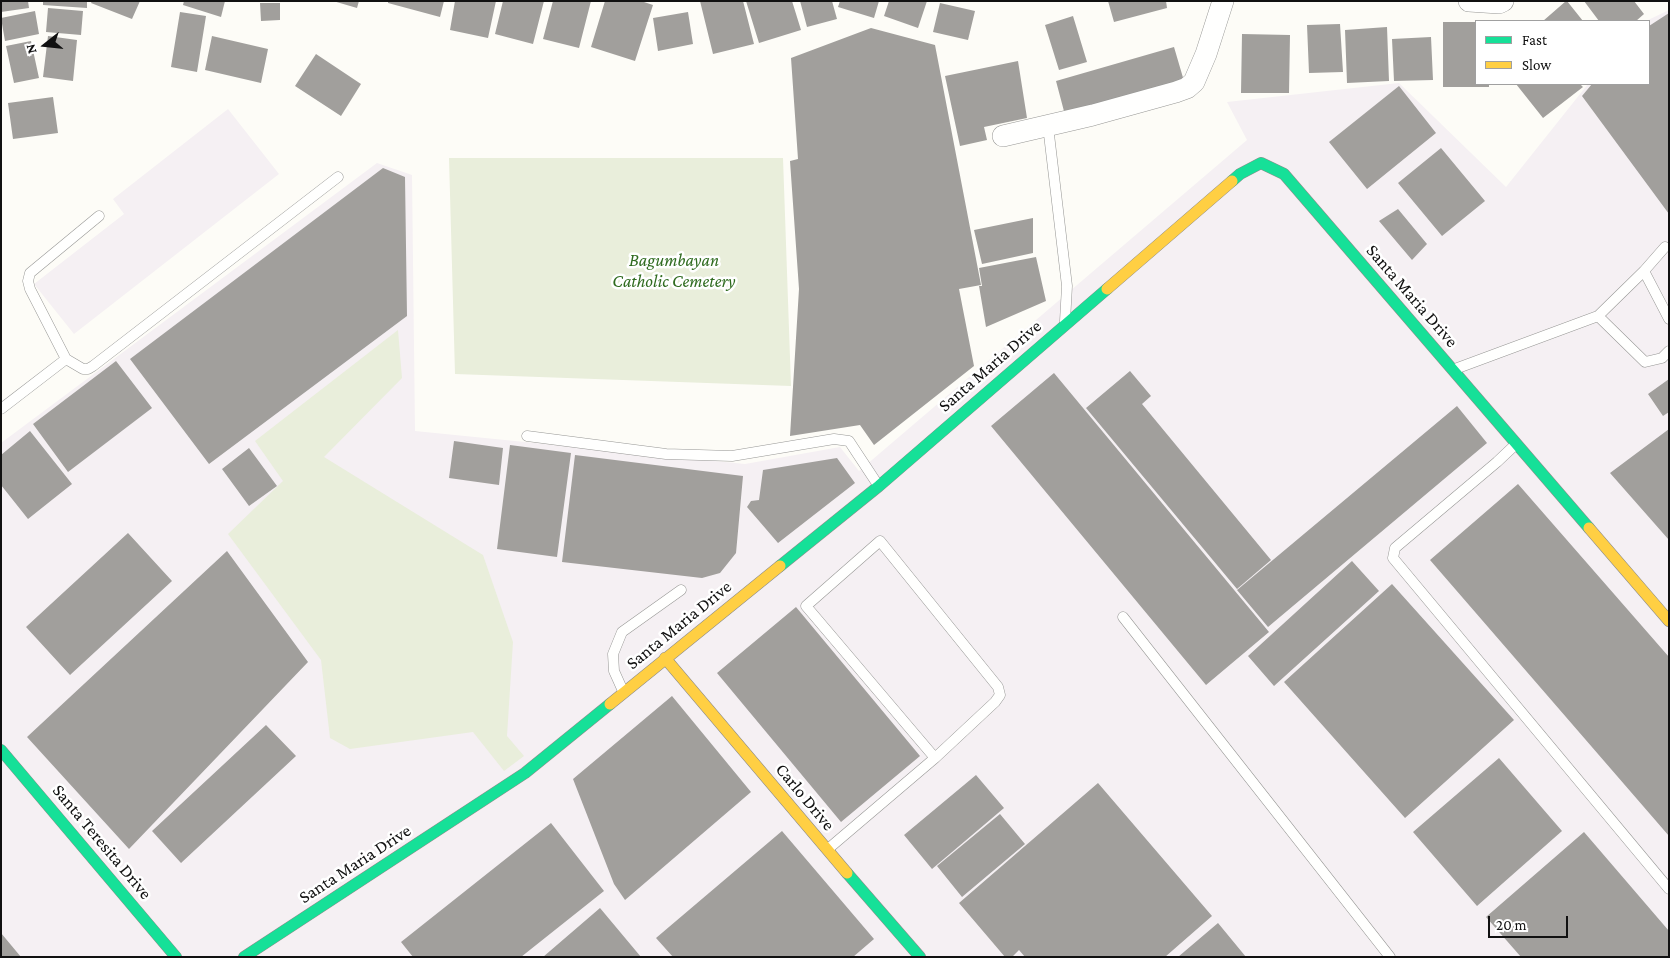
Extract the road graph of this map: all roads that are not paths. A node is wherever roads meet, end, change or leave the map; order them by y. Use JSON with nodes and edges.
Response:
{"nodes":[{"id":1,"x":1223,"y":1,"type":"edge"},
{"id":2,"x":1469,"y":1,"type":"edge"},
{"id":3,"x":1503,"y":1,"type":"edge"},
{"id":4,"x":1048,"y":126,"type":"junction"},
{"id":5,"x":1002,"y":136,"type":"dead end"},
{"id":6,"x":338,"y":177,"type":"dead end"},
{"id":7,"x":99,"y":216,"type":"dead end"},
{"id":8,"x":1665,"y":247,"type":"dead end"},
{"id":9,"x":1644,"y":271,"type":"junction"},
{"id":10,"x":1598,"y":316,"type":"junction"},
{"id":11,"x":1669,"y":319,"type":"edge"},
{"id":12,"x":1065,"y":324,"type":"junction"},
{"id":13,"x":1669,"y":351,"type":"edge"},
{"id":14,"x":66,"y":358,"type":"junction"},
{"id":15,"x":1453,"y":369,"type":"junction"},
{"id":16,"x":1,"y":409,"type":"edge"},
{"id":17,"x":527,"y":436,"type":"dead end"},
{"id":18,"x":1517,"y":444,"type":"junction"},
{"id":19,"x":879,"y":486,"type":"junction"},
{"id":20,"x":681,"y":590,"type":"dead end"},
{"id":21,"x":1123,"y":617,"type":"dead end"},
{"id":22,"x":1669,"y":621,"type":"edge"},
{"id":23,"x":666,"y":658,"type":"junction"},
{"id":24,"x":624,"y":692,"type":"junction"},
{"id":25,"x":1,"y":750,"type":"edge"},
{"id":26,"x":935,"y":758,"type":"junction"},
{"id":27,"x":827,"y":850,"type":"junction"},
{"id":28,"x":1669,"y":889,"type":"edge"},
{"id":29,"x":176,"y":957,"type":"edge"},
{"id":30,"x":244,"y":957,"type":"edge"},
{"id":31,"x":920,"y":957,"type":"edge"},
{"id":32,"x":1390,"y":957,"type":"edge"}],
"edges":[{"from":1,"to":4,"type":"street"},
{"from":2,"to":3,"type":"street"},
{"from":4,"to":5,"type":"street"},
{"from":4,"to":12,"type":"lane"},
{"from":6,"to":14,"type":"lane"},
{"from":7,"to":14,"type":"lane"},
{"from":8,"to":9,"type":"lane"},
{"from":9,"to":10,"type":"lane"},
{"from":9,"to":11,"type":"lane"},
{"from":10,"to":13,"type":"lane"},
{"from":10,"to":15,"type":"lane"},
{"from":12,"to":15,"type":"street","name":"Santa Maria Drive"},
{"from":12,"to":19,"type":"street","name":"Santa Maria Drive"},
{"from":14,"to":16,"type":"lane"},
{"from":15,"to":18,"type":"street","name":"Santa Maria Drive"},
{"from":17,"to":19,"type":"lane"},
{"from":18,"to":22,"type":"street","name":"Santa Maria Drive"},
{"from":18,"to":28,"type":"lane"},
{"from":19,"to":23,"type":"street","name":"Santa Maria Drive"},
{"from":20,"to":24,"type":"lane"},
{"from":21,"to":32,"type":"lane"},
{"from":23,"to":24,"type":"street","name":"Santa Maria Drive"},
{"from":23,"to":27,"type":"street","name":"Carlo Drive"},
{"from":24,"to":30,"type":"street","name":"Santa Maria Drive"},
{"from":25,"to":29,"type":"street","name":"Santa Teresita Drive"},
{"from":26,"to":26,"type":"lane"},
{"from":26,"to":27,"type":"lane"},
{"from":27,"to":31,"type":"street","name":"Carlo Drive"}]}
